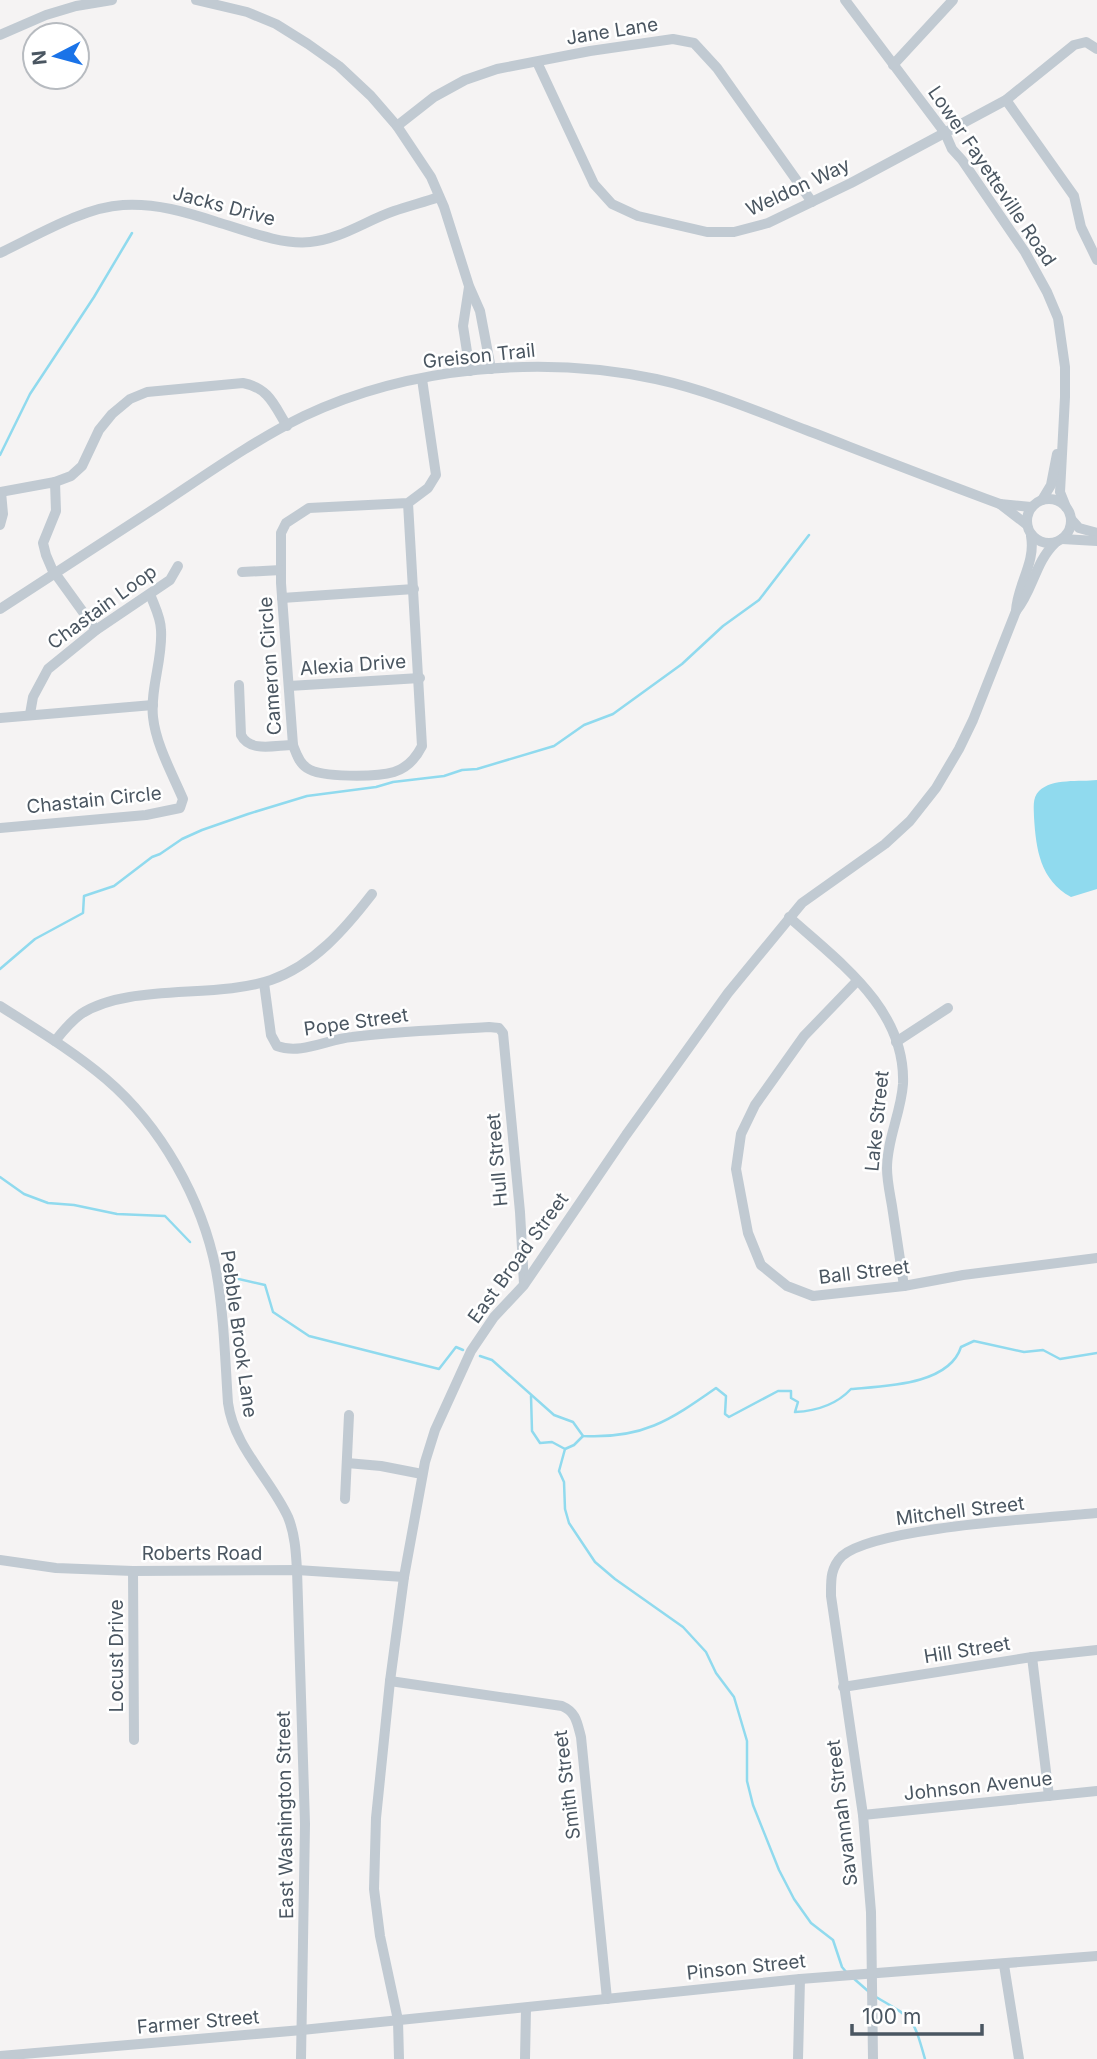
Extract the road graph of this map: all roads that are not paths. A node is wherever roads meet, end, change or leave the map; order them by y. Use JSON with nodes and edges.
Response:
{"nodes":[{"id":1,"x":112,"y":0,"type":"edge"},
{"id":2,"x":196,"y":0,"type":"edge"},
{"id":3,"x":845,"y":0,"type":"edge"},
{"id":4,"x":953,"y":0,"type":"edge"},
{"id":5,"x":0,"y":35,"type":"edge"},
{"id":6,"x":1097,"y":49,"type":"edge"},
{"id":7,"x":537,"y":62,"type":"junction"},
{"id":8,"x":893,"y":65,"type":"junction"},
{"id":9,"x":1006,"y":100,"type":"junction"},
{"id":10,"x":397,"y":125,"type":"junction"},
{"id":11,"x":945,"y":134,"type":"junction"},
{"id":12,"x":439,"y":197,"type":"junction"},
{"id":13,"x":812,"y":202,"type":"junction"},
{"id":14,"x":0,"y":253,"type":"edge"},
{"id":15,"x":1097,"y":260,"type":"edge"},
{"id":16,"x":469,"y":286,"type":"junction"},
{"id":17,"x":491,"y":369,"type":"junction"},
{"id":18,"x":470,"y":371,"type":"junction"},
{"id":19,"x":422,"y":379,"type":"junction"},
{"id":20,"x":286,"y":426,"type":"junction"},
{"id":21,"x":1063,"y":433,"type":"junction"},
{"id":22,"x":55,"y":482,"type":"junction"},
{"id":23,"x":1,"y":492,"type":"edge"},
{"id":24,"x":1042,"y":500,"type":"junction"},
{"id":25,"x":408,"y":503,"type":"junction"},
{"id":26,"x":1000,"y":504,"type":"junction"},
{"id":27,"x":1031,"y":507,"type":"junction"},
{"id":28,"x":1066,"y":507,"type":"junction"},
{"id":29,"x":1071,"y":518,"type":"junction"},
{"id":30,"x":1027,"y":524,"type":"junction"},
{"id":31,"x":0,"y":525,"type":"edge"},
{"id":32,"x":1097,"y":533,"type":"edge"},
{"id":33,"x":1031,"y":536,"type":"junction"},
{"id":34,"x":1059,"y":541,"type":"junction"},
{"id":35,"x":1097,"y":541,"type":"edge"},
{"id":36,"x":178,"y":566,"type":"dead end"},
{"id":37,"x":281,"y":570,"type":"junction"},
{"id":38,"x":56,"y":572,"type":"junction"},
{"id":39,"x":242,"y":572,"type":"dead end"},
{"id":40,"x":414,"y":589,"type":"junction"},
{"id":41,"x":150,"y":594,"type":"junction"},
{"id":42,"x":282,"y":598,"type":"junction"},
{"id":43,"x":0,"y":609,"type":"edge"},
{"id":44,"x":1016,"y":611,"type":"junction"},
{"id":45,"x":96,"y":630,"type":"junction"},
{"id":46,"x":420,"y":678,"type":"junction"},
{"id":47,"x":239,"y":685,"type":"dead end"},
{"id":48,"x":289,"y":686,"type":"junction"},
{"id":49,"x":153,"y":705,"type":"junction"},
{"id":50,"x":30,"y":714,"type":"junction"},
{"id":51,"x":0,"y":718,"type":"edge"},
{"id":52,"x":293,"y":745,"type":"junction"},
{"id":53,"x":0,"y":828,"type":"edge"},
{"id":54,"x":372,"y":894,"type":"dead end"},
{"id":55,"x":789,"y":917,"type":"junction"},
{"id":56,"x":857,"y":981,"type":"junction"},
{"id":57,"x":264,"y":983,"type":"junction"},
{"id":58,"x":0,"y":1006,"type":"edge"},
{"id":59,"x":948,"y":1008,"type":"dead end"},
{"id":60,"x":503,"y":1033,"type":"joint"},
{"id":61,"x":55,"y":1041,"type":"junction"},
{"id":62,"x":896,"y":1042,"type":"junction"},
{"id":63,"x":1097,"y":1258,"type":"edge"},
{"id":64,"x":524,"y":1285,"type":"junction"},
{"id":65,"x":904,"y":1286,"type":"junction"},
{"id":66,"x":349,"y":1415,"type":"dead end"},
{"id":67,"x":347,"y":1463,"type":"junction"},
{"id":68,"x":422,"y":1474,"type":"junction"},
{"id":69,"x":345,"y":1499,"type":"dead end"},
{"id":70,"x":1097,"y":1513,"type":"edge"},
{"id":71,"x":0,"y":1560,"type":"edge"},
{"id":72,"x":835,"y":1565,"type":"joint"},
{"id":73,"x":297,"y":1570,"type":"junction"},
{"id":74,"x":133,"y":1571,"type":"junction"},
{"id":75,"x":404,"y":1577,"type":"junction"},
{"id":76,"x":1097,"y":1650,"type":"edge"},
{"id":77,"x":1032,"y":1657,"type":"junction"},
{"id":78,"x":390,"y":1681,"type":"junction"},
{"id":79,"x":843,"y":1686,"type":"junction"},
{"id":80,"x":134,"y":1740,"type":"dead end"},
{"id":81,"x":1097,"y":1791,"type":"edge"},
{"id":82,"x":1049,"y":1796,"type":"junction"},
{"id":83,"x":863,"y":1815,"type":"junction"},
{"id":84,"x":1097,"y":1956,"type":"edge"},
{"id":85,"x":1004,"y":1965,"type":"junction"},
{"id":86,"x":872,"y":1975,"type":"junction"},
{"id":87,"x":800,"y":1979,"type":"junction"},
{"id":88,"x":607,"y":1999,"type":"junction"},
{"id":89,"x":526,"y":2008,"type":"junction"},
{"id":90,"x":398,"y":2021,"type":"junction"},
{"id":91,"x":302,"y":2030,"type":"junction"},
{"id":92,"x":0,"y":2056,"type":"edge"},
{"id":93,"x":302,"y":2059,"type":"edge"},
{"id":94,"x":399,"y":2059,"type":"edge"},
{"id":95,"x":525,"y":2059,"type":"edge"},
{"id":96,"x":798,"y":2059,"type":"edge"},
{"id":97,"x":873,"y":2059,"type":"edge"},
{"id":98,"x":1019,"y":2059,"type":"edge"}],
"edges":[{"from":1,"to":5,"type":"street"},
{"from":2,"to":10,"type":"street"},
{"from":3,"to":8,"type":"street","name":"Lower Fayetteville Road"},
{"from":4,"to":8,"type":"street"},
{"from":6,"to":9,"type":"street","name":"Weldon Way"},
{"from":7,"to":10,"type":"street","name":"Jane Lane"},
{"from":7,"to":13,"type":"street","name":"Jane Lane"},
{"from":7,"to":13,"type":"street","name":"Weldon Way"},
{"from":8,"to":11,"type":"street","name":"Lower Fayetteville Road"},
{"from":9,"to":11,"type":"street","name":"Weldon Way"},
{"from":9,"to":15,"type":"street"},
{"from":10,"to":12,"type":"street"},
{"from":11,"to":13,"type":"street","name":"Weldon Way"},
{"from":11,"to":21,"type":"street","name":"Lower Fayetteville Road"},
{"from":12,"to":14,"type":"street","name":"Jacks Drive"},
{"from":12,"to":16,"type":"street"},
{"from":16,"to":17,"type":"street"},
{"from":16,"to":18,"type":"street"},
{"from":17,"to":18,"type":"street","name":"Greison Trail"},
{"from":17,"to":26,"type":"street","name":"Greison Trail"},
{"from":18,"to":19,"type":"street","name":"Greison Trail"},
{"from":19,"to":20,"type":"street","name":"Greison Trail"},
{"from":19,"to":25,"type":"street"},
{"from":20,"to":22,"type":"street"},
{"from":20,"to":38,"type":"street","name":"Greison Trail"},
{"from":21,"to":24,"type":"street","name":"Lower Fayetteville Road"},
{"from":21,"to":28,"type":"street","name":"Lower Fayetteville Road"},
{"from":22,"to":23,"type":"street"},
{"from":22,"to":38,"type":"street"},
{"from":23,"to":31,"type":"street"},
{"from":24,"to":27,"type":"street"},
{"from":24,"to":28,"type":"street"},
{"from":25,"to":37,"type":"street","name":"Cameron Circle"},
{"from":25,"to":40,"type":"street","name":"Cameron Circle"},
{"from":26,"to":27,"type":"street","name":"Greison Trail"},
{"from":26,"to":30,"type":"street","name":"Greison Trail"},
{"from":27,"to":30,"type":"street"},
{"from":28,"to":29,"type":"street"},
{"from":29,"to":32,"type":"street"},
{"from":29,"to":34,"type":"street","name":"East Broad Street"},
{"from":30,"to":33,"type":"street","name":"East Broad Street"},
{"from":33,"to":34,"type":"street"},
{"from":33,"to":44,"type":"street","name":"East Broad Street"},
{"from":34,"to":35,"type":"street"},
{"from":34,"to":44,"type":"street","name":"East Broad Street"},
{"from":36,"to":41,"type":"street","name":"Chastain Loop"},
{"from":37,"to":39,"type":"street"},
{"from":37,"to":42,"type":"street","name":"Cameron Circle"},
{"from":38,"to":43,"type":"street","name":"Greison Trail"},
{"from":38,"to":45,"type":"street"},
{"from":40,"to":42,"type":"street"},
{"from":40,"to":46,"type":"street","name":"Cameron Circle"},
{"from":41,"to":45,"type":"street","name":"Chastain Loop"},
{"from":41,"to":49,"type":"street","name":"Chastain Circle"},
{"from":42,"to":48,"type":"street","name":"Cameron Circle"},
{"from":44,"to":55,"type":"street","name":"East Broad Street"},
{"from":45,"to":50,"type":"street","name":"Chastain Loop"},
{"from":46,"to":48,"type":"street","name":"Alexia Drive"},
{"from":46,"to":52,"type":"street","name":"Cameron Circle"},
{"from":47,"to":52,"type":"street"},
{"from":48,"to":52,"type":"street","name":"Cameron Circle"},
{"from":49,"to":50,"type":"street"},
{"from":49,"to":53,"type":"street","name":"Chastain Circle"},
{"from":50,"to":51,"type":"street"},
{"from":54,"to":57,"type":"street"},
{"from":55,"to":56,"type":"street","name":"Lake Street"},
{"from":55,"to":64,"type":"street","name":"East Broad Street"},
{"from":56,"to":62,"type":"street","name":"Lake Street"},
{"from":56,"to":65,"type":"street","name":"Ball Street"},
{"from":57,"to":60,"type":"street","name":"Pope Street"},
{"from":57,"to":61,"type":"street"},
{"from":58,"to":61,"type":"street","name":"Pebble Brook Lane"},
{"from":59,"to":62,"type":"street"},
{"from":60,"to":64,"type":"street","name":"Hull Street"},
{"from":61,"to":73,"type":"street","name":"Pebble Brook Lane"},
{"from":62,"to":65,"type":"street","name":"Lake Street"},
{"from":63,"to":65,"type":"street","name":"Ball Street"},
{"from":64,"to":68,"type":"street","name":"East Broad Street"},
{"from":66,"to":67,"type":"street"},
{"from":67,"to":68,"type":"street"},
{"from":67,"to":69,"type":"street"},
{"from":68,"to":75,"type":"street","name":"East Broad Street"},
{"from":70,"to":72,"type":"street","name":"Mitchell Street"},
{"from":71,"to":74,"type":"street","name":"Roberts Road"},
{"from":72,"to":79,"type":"street","name":"Savannah Street"},
{"from":73,"to":74,"type":"street","name":"Roberts Road"},
{"from":73,"to":75,"type":"street","name":"Roberts Road"},
{"from":73,"to":91,"type":"street","name":"East Washington Street"},
{"from":74,"to":80,"type":"street","name":"Locust Drive"},
{"from":75,"to":78,"type":"street","name":"East Broad Street"},
{"from":76,"to":77,"type":"street","name":"Hill Street"},
{"from":77,"to":79,"type":"street","name":"Hill Street"},
{"from":77,"to":82,"type":"street"},
{"from":78,"to":88,"type":"street","name":"Smith Street"},
{"from":78,"to":90,"type":"street","name":"East Broad Street"},
{"from":79,"to":83,"type":"street","name":"Savannah Street"},
{"from":81,"to":82,"type":"street","name":"Johnson Avenue"},
{"from":82,"to":83,"type":"street","name":"Johnson Avenue"},
{"from":83,"to":86,"type":"street","name":"Savannah Street"},
{"from":84,"to":85,"type":"street","name":"Pinson Street"},
{"from":85,"to":86,"type":"street","name":"Pinson Street"},
{"from":85,"to":98,"type":"street"},
{"from":86,"to":87,"type":"street","name":"Pinson Street"},
{"from":86,"to":97,"type":"street","name":"Savannah Street"},
{"from":87,"to":88,"type":"street","name":"Pinson Street"},
{"from":87,"to":96,"type":"street"},
{"from":88,"to":89,"type":"street","name":"Pinson Street"},
{"from":89,"to":90,"type":"street","name":"Pinson Street"},
{"from":89,"to":95,"type":"street"},
{"from":90,"to":91,"type":"street","name":"Farmer Street"},
{"from":90,"to":94,"type":"street","name":"East Broad Street"},
{"from":91,"to":92,"type":"street","name":"Farmer Street"},
{"from":91,"to":93,"type":"street","name":"East Washington Street"}]}
